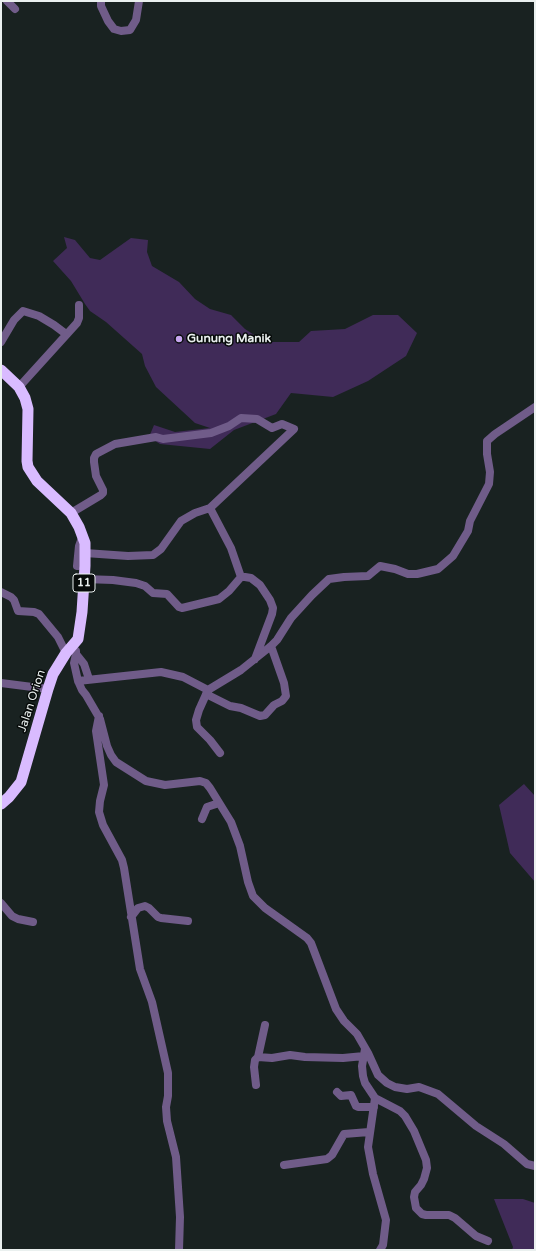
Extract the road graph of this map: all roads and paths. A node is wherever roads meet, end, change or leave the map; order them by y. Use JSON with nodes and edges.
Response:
{"nodes":[{"id":1,"x":7,"y":1,"type":"edge"},
{"id":2,"x":101,"y":1,"type":"edge"},
{"id":3,"x":139,"y":1,"type":"edge"},
{"id":4,"x":15,"y":9,"type":"dead end"},
{"id":5,"x":79,"y":305,"type":"dead end"},
{"id":6,"x":66,"y":334,"type":"junction"},
{"id":7,"x":1,"y":342,"type":"edge"},
{"id":8,"x":1,"y":370,"type":"edge"},
{"id":9,"x":19,"y":387,"type":"junction"},
{"id":10,"x":535,"y":407,"type":"edge"},
{"id":11,"x":210,"y":508,"type":"junction"},
{"id":12,"x":71,"y":513,"type":"junction"},
{"id":13,"x":83,"y":535,"type":"junction"},
{"id":14,"x":85,"y":553,"type":"junction"},
{"id":15,"x":77,"y":566,"type":"dead end"},
{"id":16,"x":241,"y":578,"type":"junction"},
{"id":17,"x":84,"y":579,"type":"junction"},
{"id":18,"x":1,"y":592,"type":"edge"},
{"id":19,"x":271,"y":646,"type":"junction"},
{"id":20,"x":73,"y":650,"type":"junction"},
{"id":21,"x":255,"y":659,"type":"junction"},
{"id":22,"x":89,"y":679,"type":"junction"},
{"id":23,"x":78,"y":681,"type":"junction"},
{"id":24,"x":1,"y":683,"type":"edge"},
{"id":25,"x":48,"y":689,"type":"junction"},
{"id":26,"x":207,"y":692,"type":"junction"},
{"id":27,"x":99,"y":716,"type":"junction"},
{"id":28,"x":220,"y":753,"type":"dead end"},
{"id":29,"x":219,"y":803,"type":"junction"},
{"id":30,"x":1,"y":804,"type":"edge"},
{"id":31,"x":202,"y":820,"type":"dead end"},
{"id":32,"x":1,"y":903,"type":"edge"},
{"id":33,"x":131,"y":917,"type":"junction"},
{"id":34,"x":188,"y":921,"type":"dead end"},
{"id":35,"x":33,"y":922,"type":"dead end"},
{"id":36,"x":265,"y":1025,"type":"dead end"},
{"id":37,"x":364,"y":1053,"type":"junction"},
{"id":38,"x":258,"y":1058,"type":"junction"},
{"id":39,"x":256,"y":1085,"type":"dead end"},
{"id":40,"x":337,"y":1092,"type":"dead end"},
{"id":41,"x":375,"y":1098,"type":"junction"},
{"id":42,"x":374,"y":1107,"type":"junction"},
{"id":43,"x":369,"y":1132,"type":"junction"},
{"id":44,"x":284,"y":1165,"type":"dead end"},
{"id":45,"x":535,"y":1166,"type":"edge"},
{"id":46,"x":488,"y":1241,"type":"dead end"},
{"id":47,"x":179,"y":1250,"type":"edge"},
{"id":48,"x":380,"y":1250,"type":"edge"}],
"edges":[{"from":1,"to":4,"type":"street"},
{"from":2,"to":3,"type":"street"},
{"from":5,"to":6,"type":"street"},
{"from":6,"to":7,"type":"street"},
{"from":6,"to":9,"type":"street"},
{"from":8,"to":9,"type":"highway","name":"Jalan Orion","number":"11"},
{"from":9,"to":12,"type":"highway","name":"Jalan Orion","number":"11"},
{"from":10,"to":19,"type":"street"},
{"from":11,"to":12,"type":"street"},
{"from":11,"to":14,"type":"street"},
{"from":11,"to":16,"type":"street"},
{"from":12,"to":13,"type":"highway","name":"Jalan Orion","number":"11"},
{"from":13,"to":14,"type":"highway","name":"Jalan Orion","number":"11"},
{"from":13,"to":15,"type":"street"},
{"from":14,"to":17,"type":"highway","name":"Jalan Orion","number":"11"},
{"from":16,"to":17,"type":"street"},
{"from":16,"to":21,"type":"street"},
{"from":17,"to":20,"type":"highway","name":"Jalan Orion","number":"11"},
{"from":18,"to":20,"type":"street"},
{"from":19,"to":21,"type":"street"},
{"from":19,"to":26,"type":"street"},
{"from":20,"to":22,"type":"street"},
{"from":20,"to":23,"type":"street"},
{"from":20,"to":25,"type":"highway","name":"Jalan Orion","number":"11"},
{"from":21,"to":26,"type":"street"},
{"from":22,"to":23,"type":"street"},
{"from":22,"to":26,"type":"street"},
{"from":23,"to":27,"type":"street"},
{"from":24,"to":25,"type":"street"},
{"from":25,"to":30,"type":"highway","name":"Jalan Orion","number":"11"},
{"from":26,"to":28,"type":"street"},
{"from":27,"to":29,"type":"street"},
{"from":27,"to":33,"type":"street"},
{"from":29,"to":31,"type":"street"},
{"from":29,"to":37,"type":"street"},
{"from":32,"to":35,"type":"street"},
{"from":33,"to":34,"type":"street"},
{"from":33,"to":47,"type":"street"},
{"from":36,"to":38,"type":"street"},
{"from":37,"to":38,"type":"street"},
{"from":37,"to":41,"type":"street"},
{"from":37,"to":45,"type":"street"},
{"from":38,"to":39,"type":"street"},
{"from":40,"to":42,"type":"street"},
{"from":41,"to":42,"type":"street"},
{"from":41,"to":46,"type":"street"},
{"from":42,"to":43,"type":"street"},
{"from":43,"to":44,"type":"street"},
{"from":43,"to":48,"type":"street"}]}
